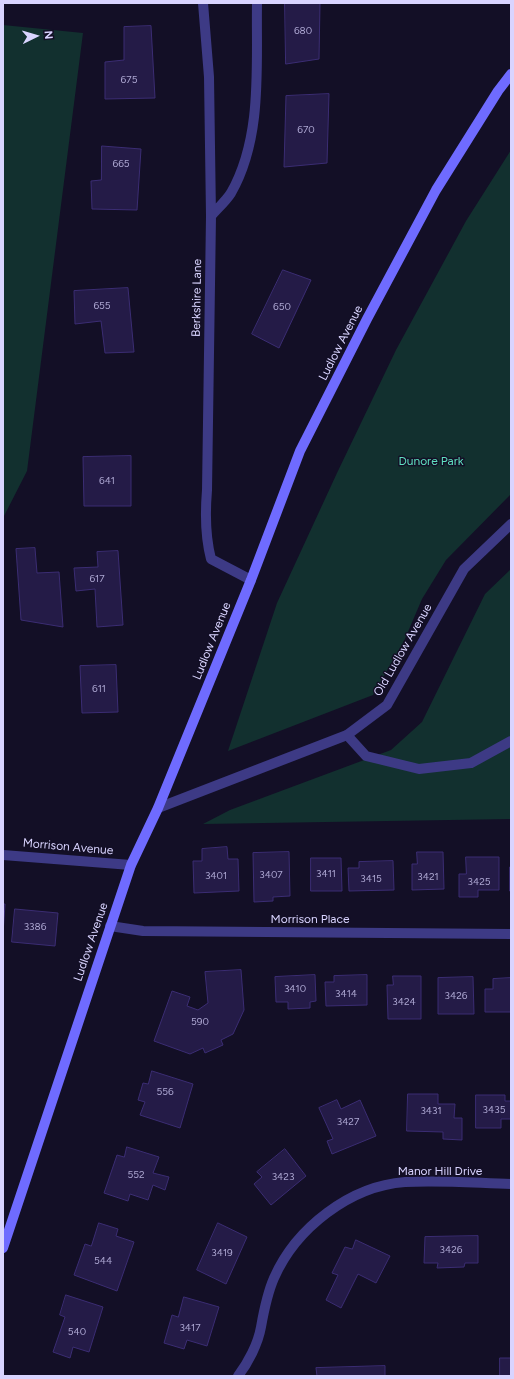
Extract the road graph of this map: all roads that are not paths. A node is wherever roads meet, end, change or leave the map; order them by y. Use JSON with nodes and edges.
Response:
{"nodes":[{"id":1,"x":203,"y":3,"type":"edge"},
{"id":2,"x":257,"y":3,"type":"edge"},
{"id":3,"x":511,"y":74,"type":"edge"},
{"id":4,"x":211,"y":216,"type":"junction"},
{"id":5,"x":511,"y":524,"type":"edge"},
{"id":6,"x":251,"y":580,"type":"junction"},
{"id":7,"x":347,"y":736,"type":"junction"},
{"id":8,"x":511,"y":741,"type":"edge"},
{"id":9,"x":158,"y":808,"type":"junction"},
{"id":10,"x":3,"y":855,"type":"edge"},
{"id":11,"x":131,"y":865,"type":"junction"},
{"id":12,"x":110,"y":926,"type":"junction"},
{"id":13,"x":511,"y":934,"type":"edge"},
{"id":14,"x":511,"y":1184,"type":"edge"},
{"id":15,"x":3,"y":1248,"type":"edge"},
{"id":16,"x":238,"y":1376,"type":"edge"}],
"edges":[{"from":1,"to":4,"type":"street","name":"Berkshire Lane"},
{"from":2,"to":4,"type":"street"},
{"from":3,"to":6,"type":"main road","name":"Ludlow Avenue"},
{"from":4,"to":6,"type":"street","name":"Berkshire Lane"},
{"from":5,"to":7,"type":"street","name":"Old Ludlow Avenue"},
{"from":6,"to":9,"type":"main road","name":"Ludlow Avenue"},
{"from":7,"to":8,"type":"street"},
{"from":7,"to":9,"type":"street","name":"Old Ludlow Avenue"},
{"from":9,"to":11,"type":"main road","name":"Ludlow Avenue"},
{"from":10,"to":11,"type":"street","name":"Morrison Avenue"},
{"from":11,"to":12,"type":"main road","name":"Ludlow Avenue"},
{"from":12,"to":13,"type":"street","name":"Morrison Place"},
{"from":12,"to":15,"type":"main road","name":"Ludlow Avenue"},
{"from":14,"to":16,"type":"street","name":"Manor Hill Drive"}]}
